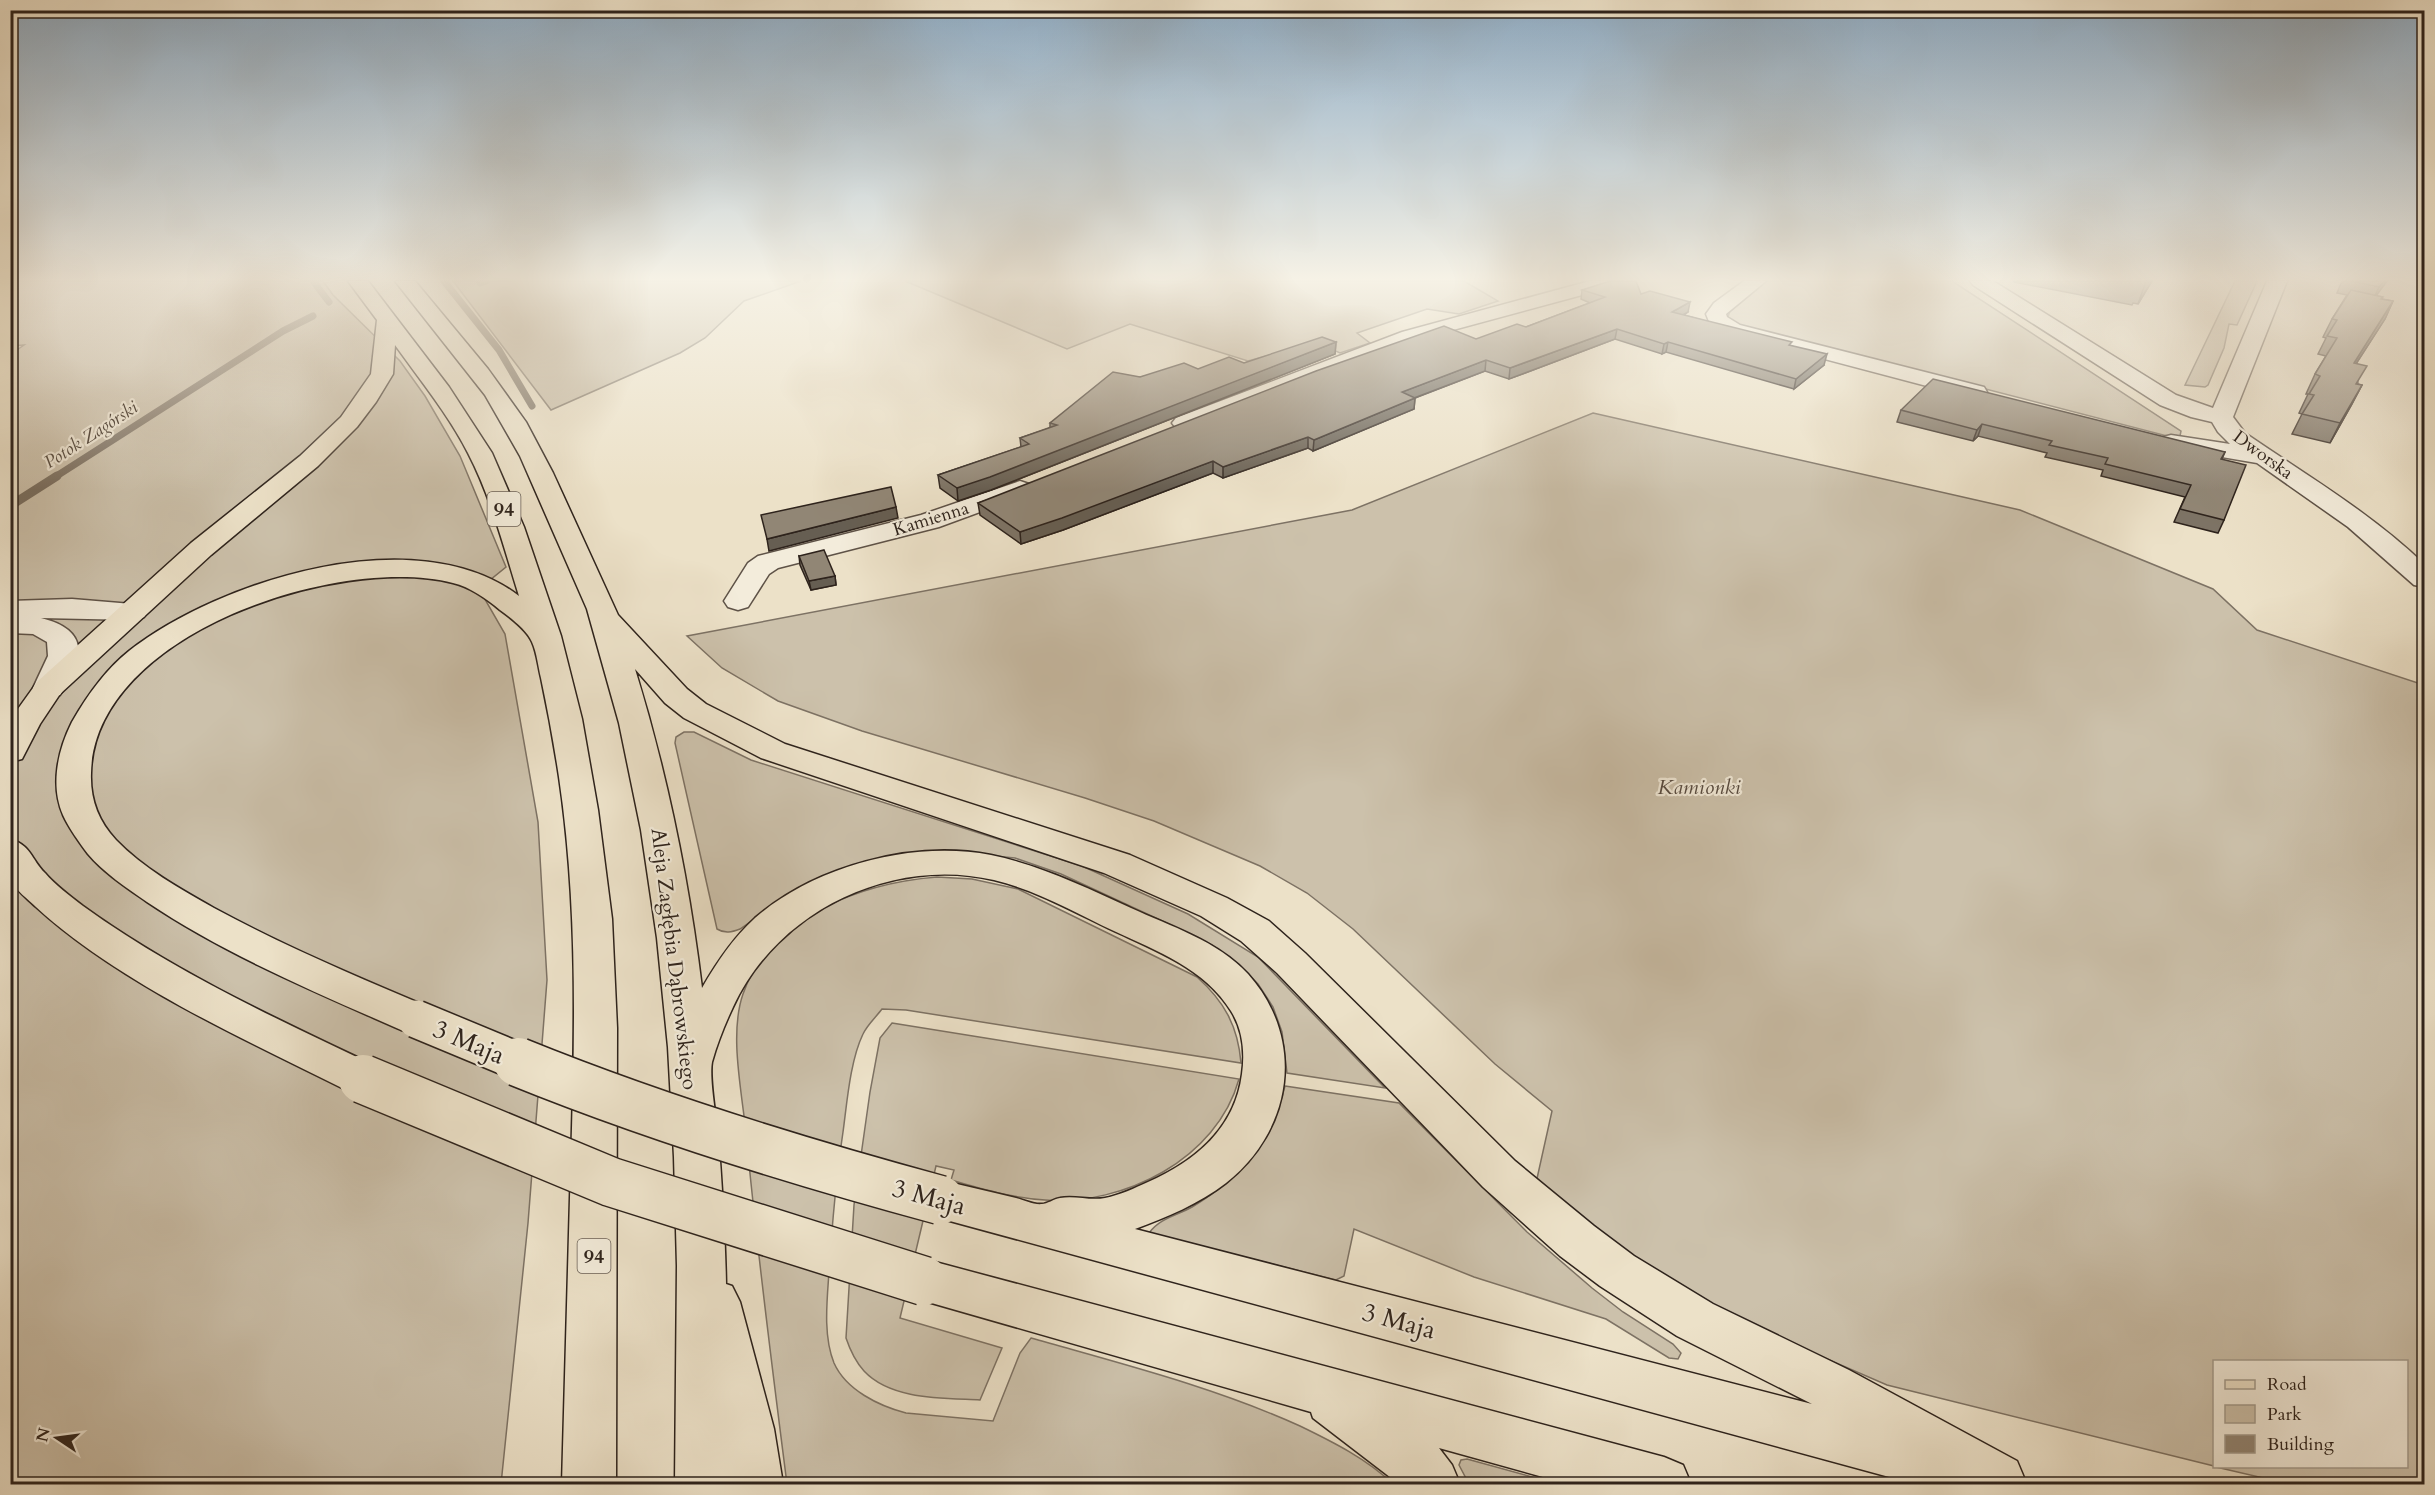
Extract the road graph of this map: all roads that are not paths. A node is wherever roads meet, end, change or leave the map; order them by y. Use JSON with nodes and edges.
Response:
{"nodes":[{"id":1,"x":384,"y":351,"type":"edge"},
{"id":2,"x":410,"y":351,"type":"edge"},
{"id":3,"x":462,"y":351,"type":"edge"},
{"id":4,"x":1371,"y":351,"type":"edge"},
{"id":5,"x":1816,"y":351,"type":"edge"},
{"id":6,"x":2090,"y":351,"type":"edge"},
{"id":7,"x":2248,"y":351,"type":"edge"},
{"id":8,"x":1991,"y":396,"type":"edge"},
{"id":9,"x":2221,"y":417,"type":"junction"},
{"id":10,"x":1168,"y":429,"type":"edge"},
{"id":11,"x":2148,"y":436,"type":"edge"},
{"id":12,"x":2264,"y":457,"type":"junction"},
{"id":13,"x":1043,"y":480,"type":"edge"},
{"id":14,"x":2424,"y":579,"type":"edge"},
{"id":15,"x":738,"y":600,"type":"dead end"},
{"id":16,"x":10,"y":610,"type":"edge"},
{"id":17,"x":134,"y":611,"type":"junction"},
{"id":18,"x":604,"y":617,"type":"junction"},
{"id":19,"x":10,"y":624,"type":"edge"},
{"id":20,"x":546,"y":636,"type":"junction"},
{"id":21,"x":140,"y":657,"type":"junction"},
{"id":22,"x":48,"y":688,"type":"junction"},
{"id":23,"x":10,"y":752,"type":"edge"},
{"id":24,"x":10,"y":851,"type":"edge"},
{"id":25,"x":690,"y":1069,"type":"junction"},
{"id":26,"x":1017,"y":1218,"type":"junction"},
{"id":27,"x":700,"y":1242,"type":"junction"},
{"id":28,"x":1319,"y":1389,"type":"junction"},
{"id":29,"x":2006,"y":1482,"type":"edge"},
{"id":30,"x":589,"y":1485,"type":"edge"},
{"id":31,"x":702,"y":1485,"type":"edge"},
{"id":32,"x":756,"y":1485,"type":"edge"},
{"id":33,"x":1433,"y":1485,"type":"edge"},
{"id":34,"x":1664,"y":1485,"type":"edge"}],
"edges":[{"from":1,"to":17,"type":"main road"},
{"from":2,"to":20,"type":"main road","number":"94"},
{"from":3,"to":18,"type":"main road","name":"Aleja Zagłębia Dąbrowskiego","number":"94"},
{"from":4,"to":10,"type":"street"},
{"from":5,"to":8,"type":"street"},
{"from":6,"to":9,"type":"street"},
{"from":7,"to":9,"type":"street","name":"Dworska"},
{"from":9,"to":12,"type":"street","name":"Dworska"},
{"from":11,"to":12,"type":"street"},
{"from":12,"to":14,"type":"street","name":"Dworska"},
{"from":13,"to":15,"type":"street","name":"Kamienna"},
{"from":16,"to":17,"type":"street"},
{"from":17,"to":21,"type":"main road"},
{"from":17,"to":22,"type":"main road"},
{"from":18,"to":25,"type":"main road","name":"Aleja Zagłębia Dąbrowskiego","number":"94"},
{"from":18,"to":29,"type":"main road"},
{"from":19,"to":22,"type":"street"},
{"from":20,"to":21,"type":"main road"},
{"from":20,"to":30,"type":"main road","number":"94"},
{"from":21,"to":26,"type":"main road","name":"3 Maja","bridge":true},
{"from":22,"to":23,"type":"main road"},
{"from":24,"to":28,"type":"main road","bridge":true},
{"from":25,"to":26,"type":"main road"},
{"from":25,"to":27,"type":"main road","name":"Aleja Zagłębia Dąbrowskiego","number":"94"},
{"from":26,"to":29,"type":"main road","name":"3 Maja"},
{"from":27,"to":31,"type":"main road","name":"Aleja Zagłębia Dąbrowskiego","number":"94"},
{"from":27,"to":32,"type":"main road"},
{"from":28,"to":33,"type":"main road"},
{"from":28,"to":34,"type":"main road"}]}
